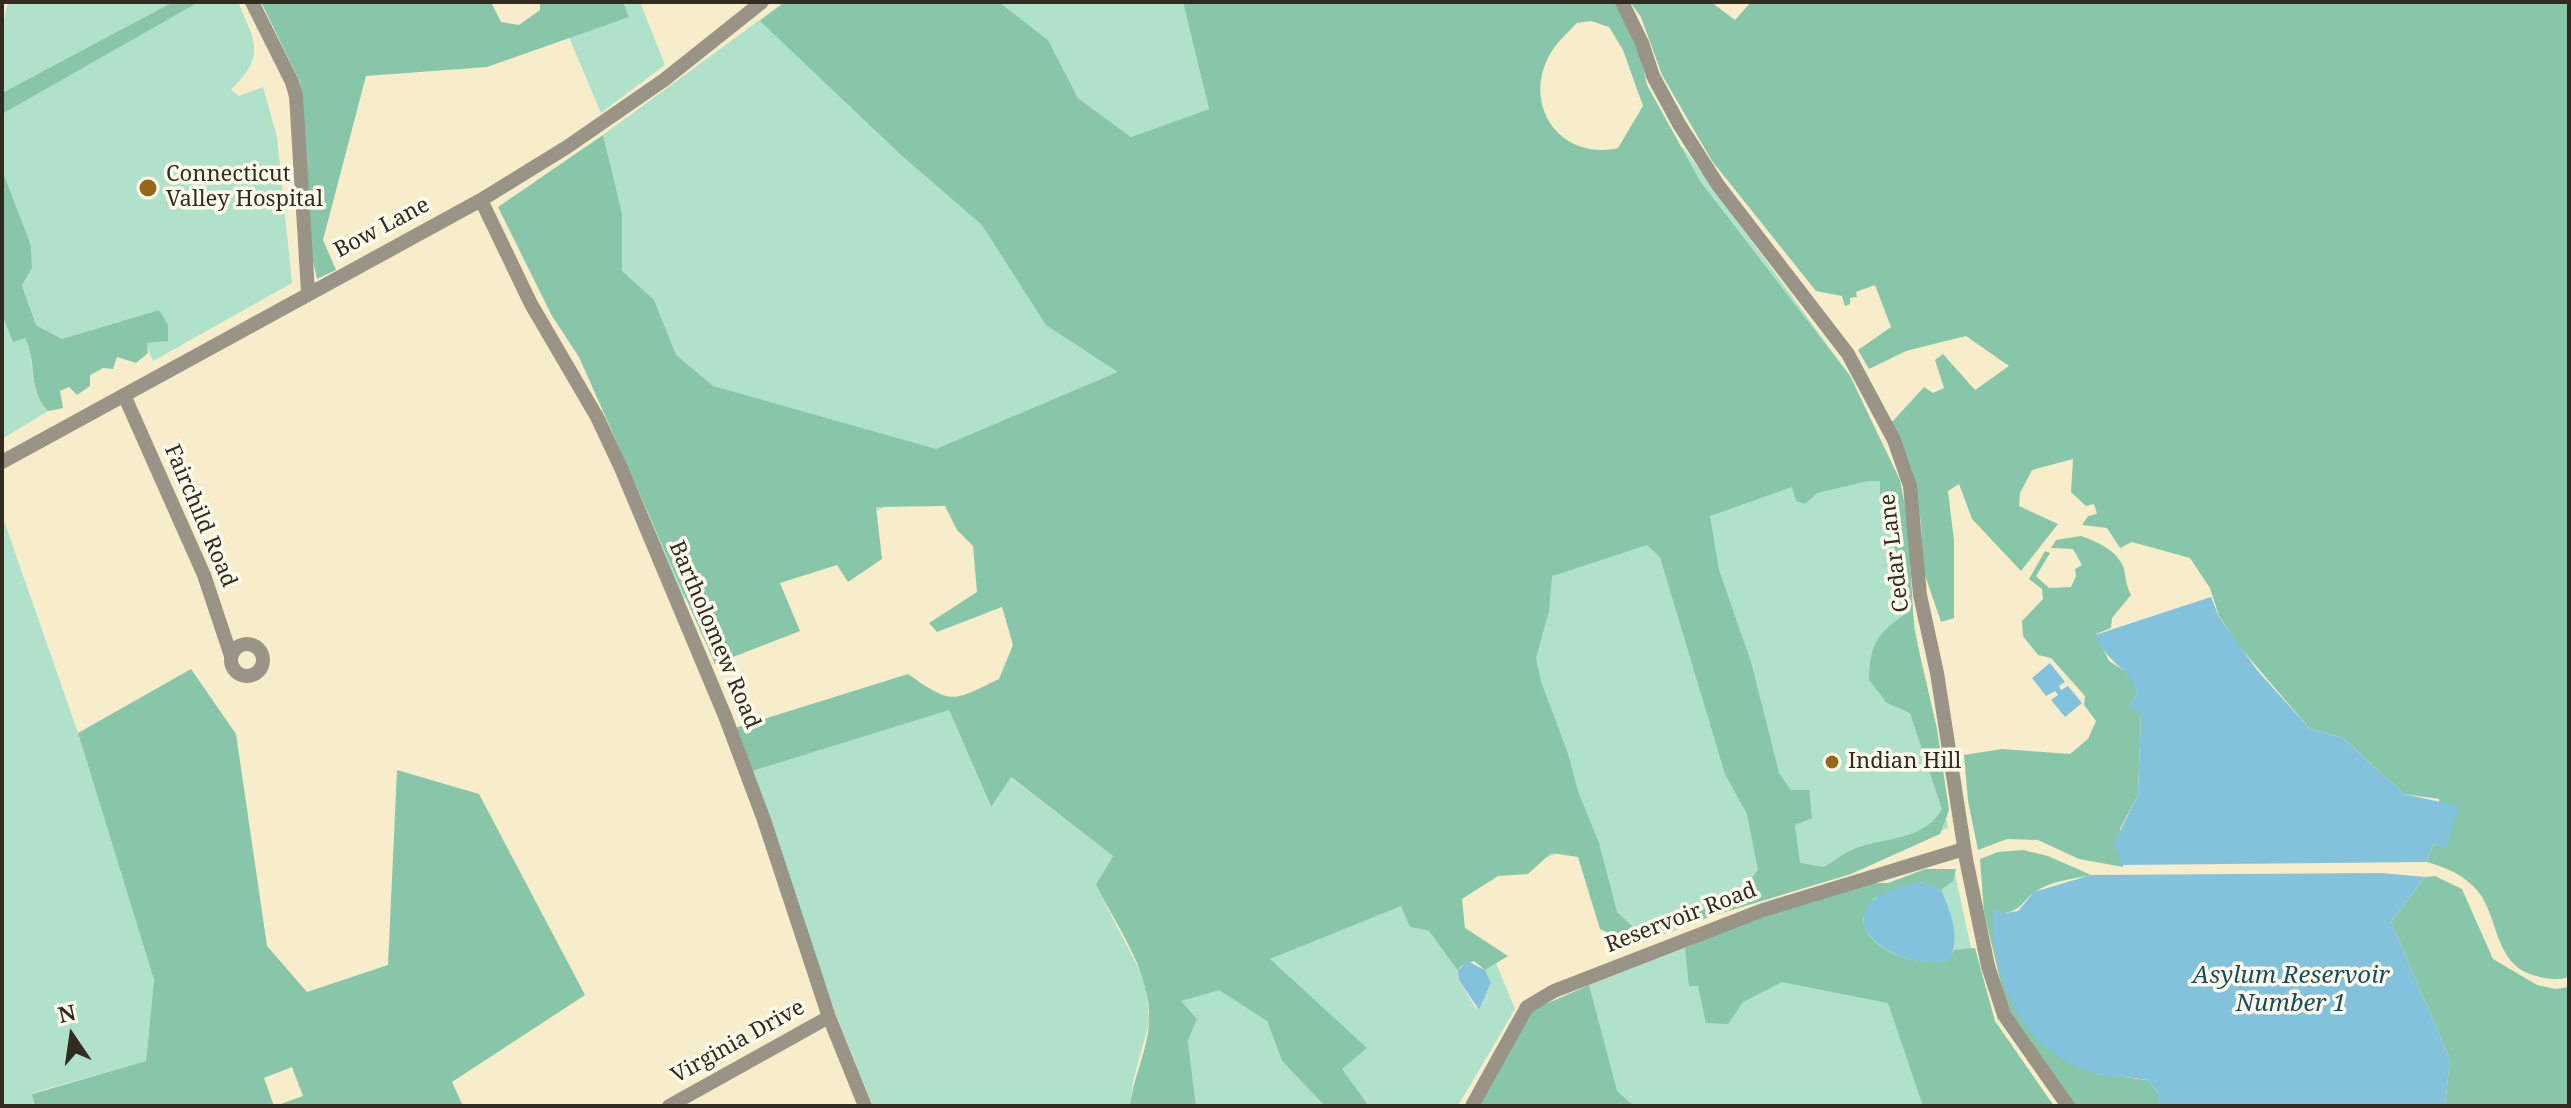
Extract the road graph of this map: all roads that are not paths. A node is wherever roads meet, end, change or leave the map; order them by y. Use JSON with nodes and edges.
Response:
{"nodes":[{"id":1,"x":252,"y":2,"type":"edge"},
{"id":2,"x":762,"y":2,"type":"edge"},
{"id":3,"x":1622,"y":2,"type":"edge"},
{"id":4,"x":481,"y":200,"type":"junction"},
{"id":5,"x":308,"y":292,"type":"junction"},
{"id":6,"x":124,"y":395,"type":"junction"},
{"id":7,"x":2,"y":462,"type":"edge"},
{"id":8,"x":231,"y":656,"type":"dead end"},
{"id":9,"x":1964,"y":849,"type":"junction"},
{"id":10,"x":829,"y":1017,"type":"junction"},
{"id":11,"x":669,"y":1106,"type":"edge"},
{"id":12,"x":865,"y":1106,"type":"edge"},
{"id":13,"x":1472,"y":1106,"type":"edge"},
{"id":14,"x":2068,"y":1106,"type":"edge"}],
"edges":[{"from":1,"to":5,"type":"street"},
{"from":2,"to":4,"type":"street","name":"Bow Lane"},
{"from":3,"to":9,"type":"street","name":"Cedar Lane"},
{"from":4,"to":5,"type":"street","name":"Bow Lane"},
{"from":4,"to":10,"type":"street","name":"Bartholomew Road"},
{"from":5,"to":6,"type":"street","name":"Bow Lane"},
{"from":6,"to":7,"type":"street","name":"Bow Lane"},
{"from":6,"to":8,"type":"street","name":"Fairchild Road"},
{"from":9,"to":13,"type":"street","name":"Reservoir Road"},
{"from":9,"to":14,"type":"street","name":"Cedar Lane"},
{"from":10,"to":11,"type":"street","name":"Virginia Drive"},
{"from":10,"to":12,"type":"street","name":"Bartholomew Road"}]}
